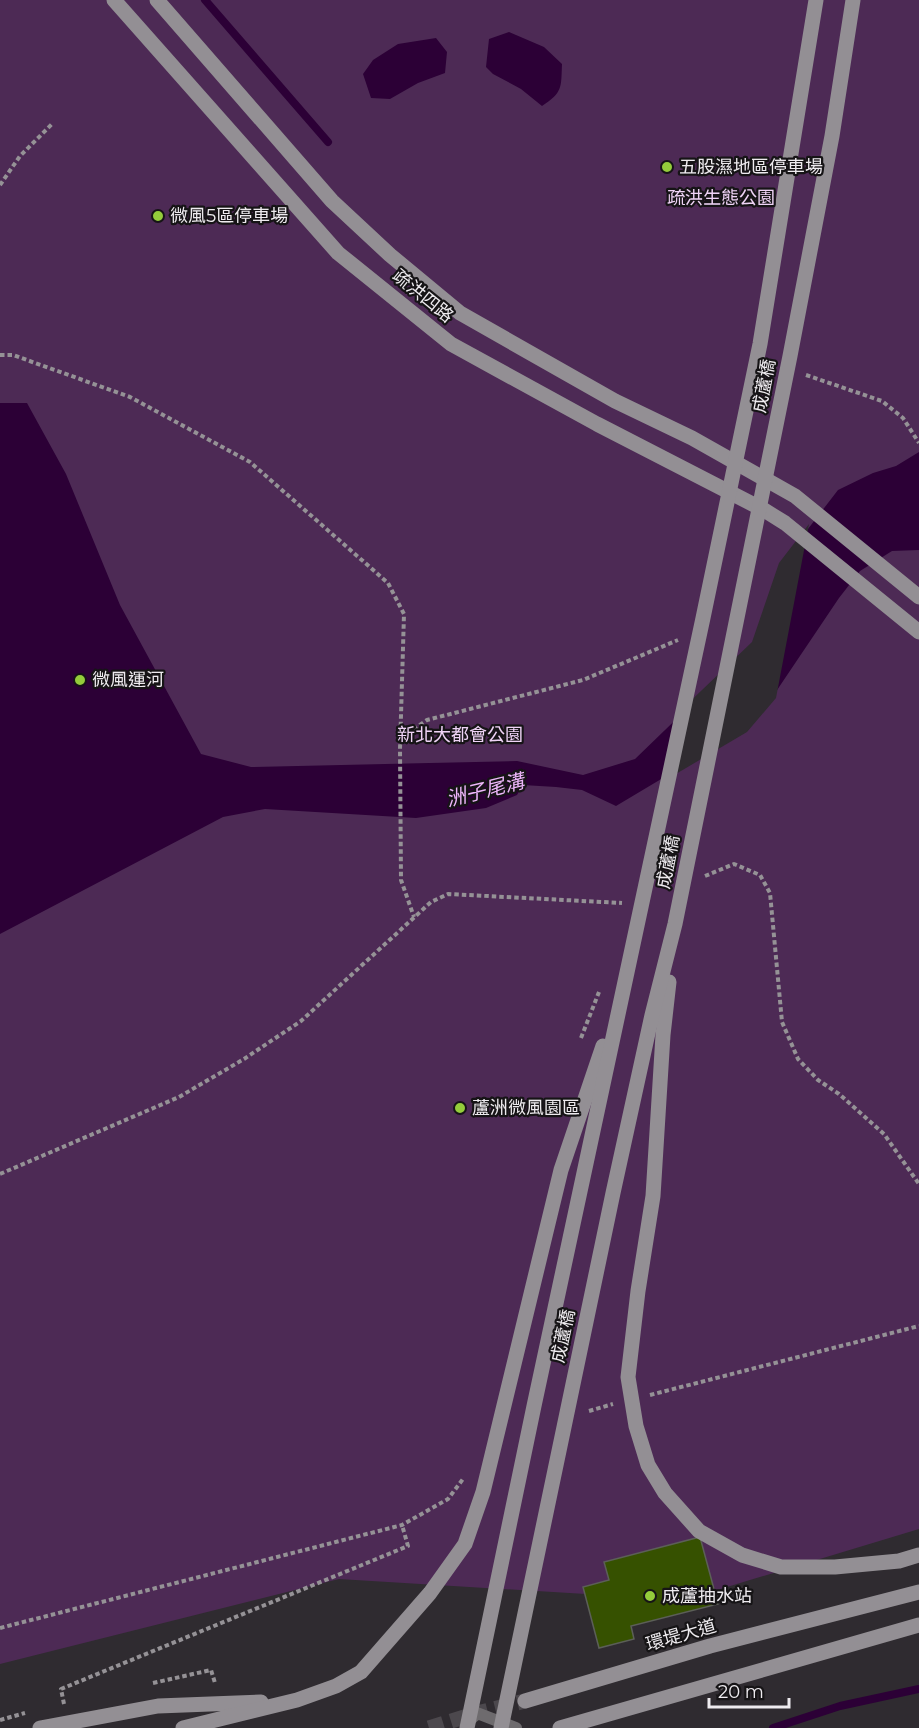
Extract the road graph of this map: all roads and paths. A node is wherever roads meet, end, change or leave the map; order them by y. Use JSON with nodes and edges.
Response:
{"nodes":[{"id":1,"x":114,"y":0,"type":"edge"},
{"id":2,"x":157,"y":0,"type":"edge"},
{"id":3,"x":816,"y":0,"type":"edge"},
{"id":4,"x":853,"y":0,"type":"edge"},
{"id":5,"x":53,"y":123,"type":"dead end"},
{"id":6,"x":0,"y":185,"type":"edge"},
{"id":7,"x":0,"y":355,"type":"edge"},
{"id":8,"x":803,"y":375,"type":"dead end"},
{"id":9,"x":919,"y":443,"type":"edge"},
{"id":10,"x":919,"y":597,"type":"edge"},
{"id":11,"x":919,"y":632,"type":"edge"},
{"id":12,"x":687,"y":634,"type":"dead end"},
{"id":13,"x":400,"y":738,"type":"junction"},
{"id":14,"x":654,"y":849,"type":"junction"},
{"id":15,"x":702,"y":877,"type":"dead end"},
{"id":16,"x":624,"y":903,"type":"dead end"},
{"id":17,"x":414,"y":917,"type":"junction"},
{"id":18,"x":675,"y":924,"type":"junction"},
{"id":19,"x":0,"y":1174,"type":"edge"},
{"id":20,"x":919,"y":1184,"type":"edge"},
{"id":21,"x":919,"y":1326,"type":"edge"},
{"id":22,"x":644,"y":1396,"type":"dead end"},
{"id":23,"x":621,"y":1402,"type":"dead end"},
{"id":24,"x":587,"y":1411,"type":"dead end"},
{"id":25,"x":469,"y":1471,"type":"dead end"},
{"id":26,"x":402,"y":1525,"type":"junction"},
{"id":27,"x":919,"y":1556,"type":"edge"},
{"id":28,"x":919,"y":1592,"type":"edge"},
{"id":29,"x":919,"y":1624,"type":"edge"},
{"id":30,"x":0,"y":1628,"type":"edge"},
{"id":31,"x":297,"y":1700,"type":"junction"},
{"id":32,"x":525,"y":1701,"type":"tunnel mouth"},
{"id":33,"x":64,"y":1704,"type":"dead end"},
{"id":34,"x":40,"y":1728,"type":"edge"},
{"id":35,"x":183,"y":1728,"type":"edge"},
{"id":36,"x":465,"y":1728,"type":"edge"},
{"id":37,"x":501,"y":1728,"type":"edge"},
{"id":38,"x":516,"y":1728,"type":"edge"},
{"id":39,"x":560,"y":1728,"type":"edge"}],
"edges":[{"from":1,"to":11,"type":"main road","name":"疏洪四路"},
{"from":2,"to":10,"type":"main road","name":"疏洪四路"},
{"from":3,"to":14,"type":"main road","name":"成蘆橋"},
{"from":4,"to":18,"type":"main road","name":"成蘆橋"},
{"from":5,"to":6,"type":"path"},
{"from":7,"to":13,"type":"path"},
{"from":8,"to":9,"type":"path"},
{"from":12,"to":13,"type":"path"},
{"from":13,"to":17,"type":"path"},
{"from":14,"to":31,"type":"main road"},
{"from":14,"to":36,"type":"main road","name":"成蘆橋"},
{"from":15,"to":20,"type":"path"},
{"from":16,"to":17,"type":"path"},
{"from":17,"to":19,"type":"path"},
{"from":18,"to":27,"type":"main road"},
{"from":18,"to":37,"type":"main road","name":"成蘆橋"},
{"from":21,"to":22,"type":"path"},
{"from":23,"to":24,"type":"path"},
{"from":25,"to":26,"type":"path"},
{"from":26,"to":30,"type":"path"},
{"from":26,"to":33,"type":"path"},
{"from":28,"to":32,"type":"main road","name":"環堤大道"},
{"from":29,"to":39,"type":"main road"},
{"from":31,"to":34,"type":"main road"},
{"from":31,"to":35,"type":"main road"},
{"from":36,"to":38,"type":"lane"}]}
